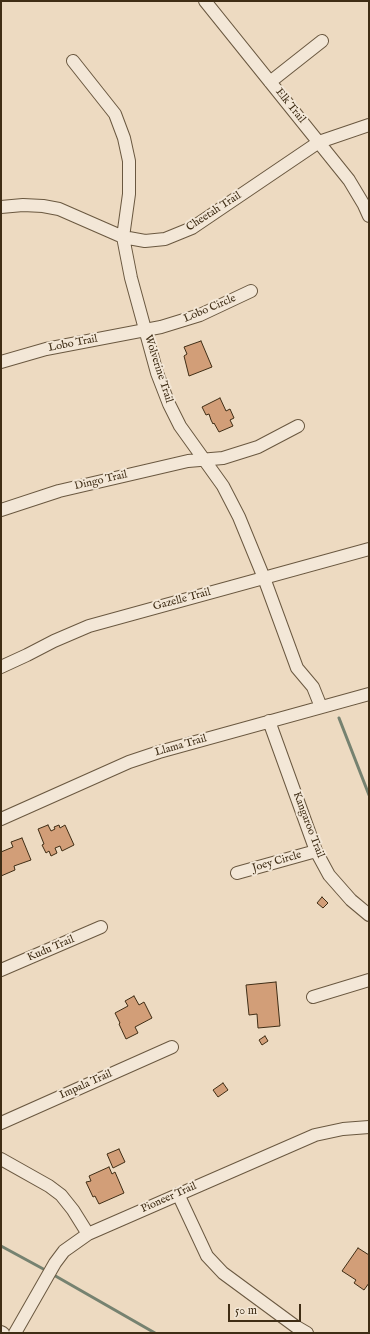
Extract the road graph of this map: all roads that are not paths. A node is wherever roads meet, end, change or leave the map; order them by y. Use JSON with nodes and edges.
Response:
{"nodes":[{"id":1,"x":205,"y":1,"type":"edge"},
{"id":2,"x":322,"y":41,"type":"dead end"},
{"id":3,"x":73,"y":61,"type":"dead end"},
{"id":4,"x":270,"y":82,"type":"junction"},
{"id":5,"x":369,"y":125,"type":"edge"},
{"id":6,"x":319,"y":142,"type":"junction"},
{"id":7,"x":1,"y":207,"type":"edge"},
{"id":8,"x":369,"y":216,"type":"edge"},
{"id":9,"x":123,"y":238,"type":"junction"},
{"id":10,"x":251,"y":291,"type":"dead end"},
{"id":11,"x":145,"y":329,"type":"junction"},
{"id":12,"x":1,"y":362,"type":"edge"},
{"id":13,"x":298,"y":426,"type":"dead end"},
{"id":14,"x":202,"y":459,"type":"junction"},
{"id":15,"x":1,"y":510,"type":"edge"},
{"id":16,"x":369,"y":549,"type":"edge"},
{"id":17,"x":264,"y":578,"type":"junction"},
{"id":18,"x":1,"y":667,"type":"edge"},
{"id":19,"x":369,"y":694,"type":"edge"},
{"id":20,"x":321,"y":707,"type":"junction"},
{"id":21,"x":269,"y":721,"type":"junction"},
{"id":22,"x":1,"y":819,"type":"edge"},
{"id":23,"x":316,"y":851,"type":"junction"},
{"id":24,"x":237,"y":873,"type":"dead end"},
{"id":25,"x":369,"y":915,"type":"edge"},
{"id":26,"x":101,"y":927,"type":"dead end"},
{"id":27,"x":1,"y":970,"type":"edge"},
{"id":28,"x":369,"y":980,"type":"edge"},
{"id":29,"x":313,"y":997,"type":"dead end"},
{"id":30,"x":172,"y":1047,"type":"dead end"},
{"id":31,"x":1,"y":1123,"type":"edge"},
{"id":32,"x":369,"y":1127,"type":"edge"},
{"id":33,"x":1,"y":1159,"type":"edge"},
{"id":34,"x":178,"y":1194,"type":"junction"},
{"id":35,"x":88,"y":1234,"type":"junction"},
{"id":36,"x":15,"y":1333,"type":"edge"},
{"id":37,"x":307,"y":1333,"type":"edge"}],
"edges":[{"from":1,"to":4,"type":"street","name":"Elk Trail"},
{"from":2,"to":4,"type":"street"},
{"from":3,"to":9,"type":"street","name":"Wolverine Trail"},
{"from":4,"to":6,"type":"street","name":"Elk Trail"},
{"from":5,"to":6,"type":"street","name":"Cheetah Trail"},
{"from":6,"to":8,"type":"street","name":"Elk Trail"},
{"from":6,"to":9,"type":"street","name":"Cheetah Trail"},
{"from":7,"to":9,"type":"street","name":"Cheetah Trail"},
{"from":9,"to":11,"type":"street","name":"Wolverine Trail"},
{"from":10,"to":11,"type":"street","name":"Lobo Circle"},
{"from":11,"to":12,"type":"street","name":"Lobo Trail"},
{"from":11,"to":14,"type":"street","name":"Wolverine Trail"},
{"from":13,"to":14,"type":"street","name":"Dingo Trail"},
{"from":14,"to":15,"type":"street","name":"Dingo Trail"},
{"from":14,"to":17,"type":"street","name":"Wolverine Trail"},
{"from":16,"to":17,"type":"street","name":"Gazelle Trail"},
{"from":17,"to":18,"type":"street","name":"Gazelle Trail"},
{"from":17,"to":20,"type":"street","name":"Wolverine Trail"},
{"from":19,"to":20,"type":"street","name":"Llama Trail"},
{"from":20,"to":21,"type":"street","name":"Llama Trail"},
{"from":21,"to":22,"type":"street","name":"Llama Trail"},
{"from":21,"to":23,"type":"street","name":"Kangaroo Trail"},
{"from":23,"to":24,"type":"street","name":"Joey Circle"},
{"from":23,"to":25,"type":"street","name":"Kangaroo Trail"},
{"from":26,"to":27,"type":"street","name":"Kudu Trail"},
{"from":28,"to":29,"type":"street"},
{"from":30,"to":31,"type":"street","name":"Impala Trail"},
{"from":32,"to":34,"type":"street","name":"Pioneer Trail"},
{"from":33,"to":35,"type":"street"},
{"from":34,"to":35,"type":"street","name":"Pioneer Trail"},
{"from":34,"to":37,"type":"street"},
{"from":35,"to":36,"type":"street","name":"Pioneer Trail"}]}
